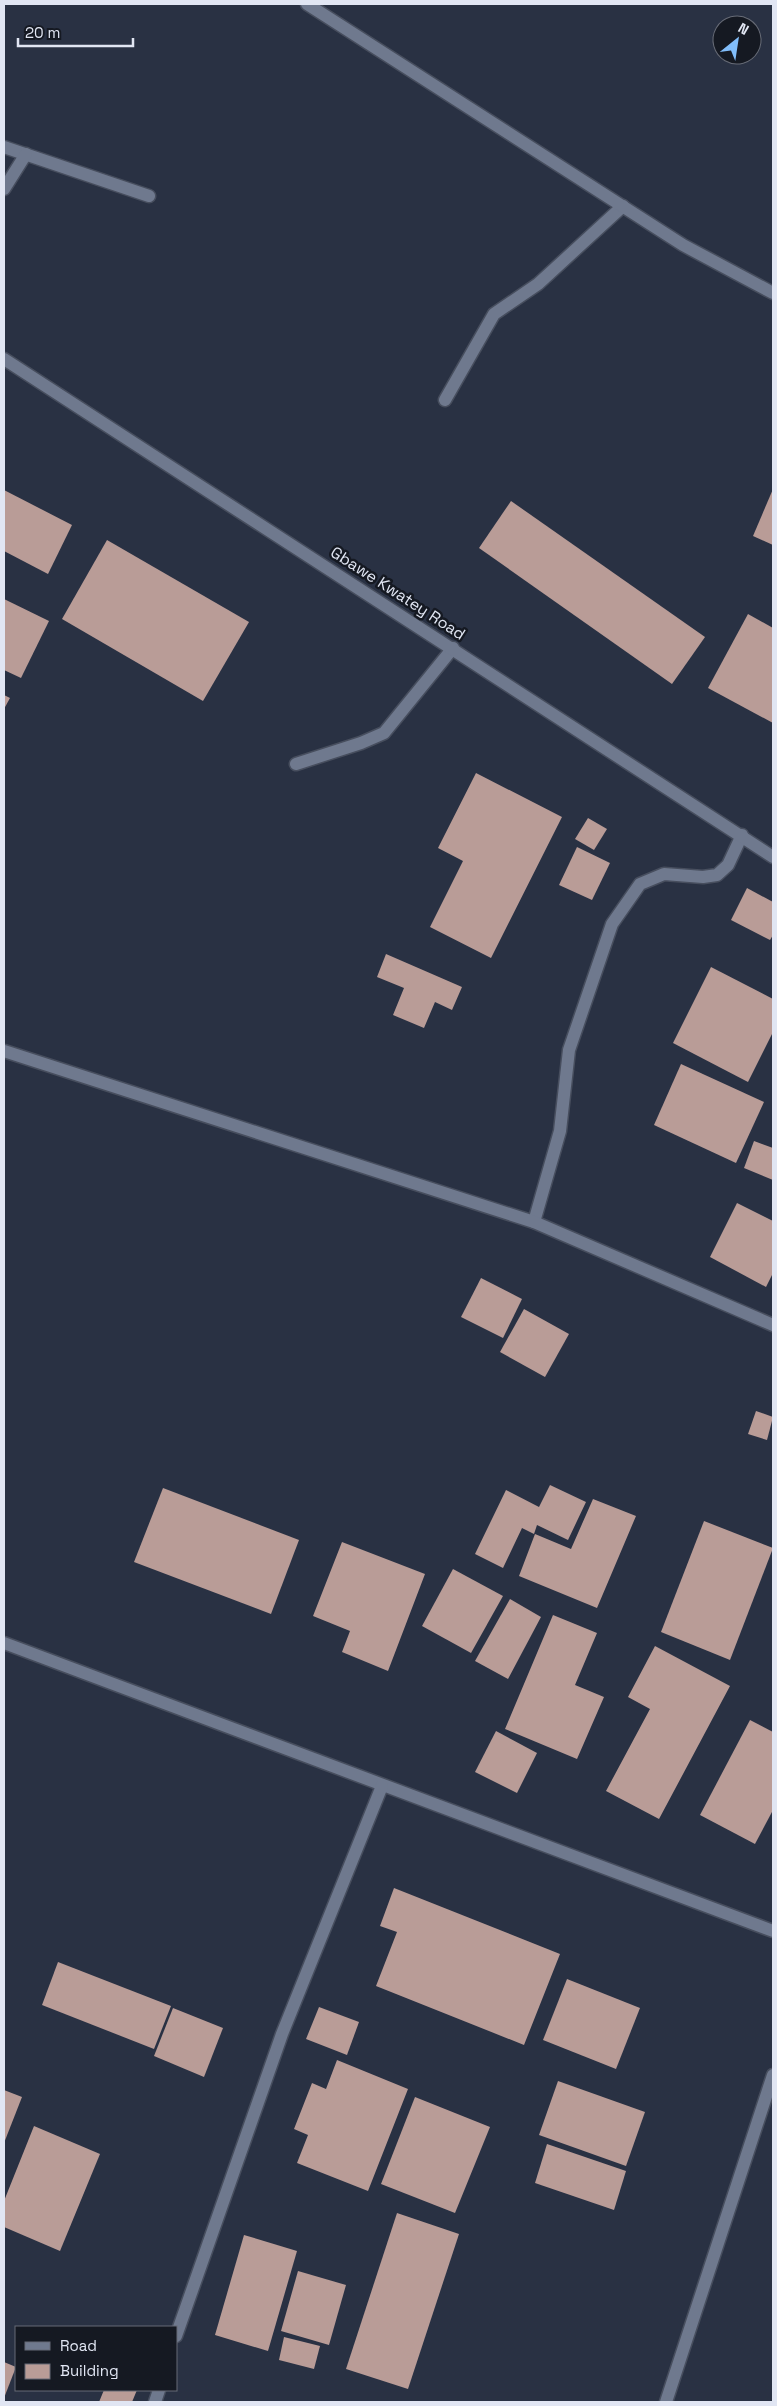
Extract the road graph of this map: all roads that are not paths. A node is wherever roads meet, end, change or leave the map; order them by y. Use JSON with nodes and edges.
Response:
{"nodes":[{"id":1,"x":306,"y":4,"type":"edge"},
{"id":2,"x":4,"y":146,"type":"edge"},
{"id":3,"x":26,"y":154,"type":"junction"},
{"id":4,"x":4,"y":189,"type":"edge"},
{"id":5,"x":149,"y":196,"type":"dead end"},
{"id":6,"x":623,"y":206,"type":"junction"},
{"id":7,"x":773,"y":293,"type":"edge"},
{"id":8,"x":4,"y":359,"type":"edge"},
{"id":9,"x":446,"y":400,"type":"dead end"},
{"id":10,"x":453,"y":648,"type":"junction"},
{"id":11,"x":296,"y":764,"type":"dead end"},
{"id":12,"x":742,"y":835,"type":"junction"},
{"id":13,"x":773,"y":857,"type":"edge"},
{"id":14,"x":4,"y":1051,"type":"edge"},
{"id":15,"x":534,"y":1222,"type":"junction"},
{"id":16,"x":773,"y":1325,"type":"edge"},
{"id":17,"x":4,"y":1643,"type":"edge"},
{"id":18,"x":382,"y":1786,"type":"junction"},
{"id":19,"x":773,"y":1931,"type":"edge"},
{"id":20,"x":773,"y":2075,"type":"edge"},
{"id":21,"x":178,"y":2330,"type":"edge"},
{"id":22,"x":666,"y":2402,"type":"edge"}],
"edges":[{"from":1,"to":6,"type":"street"},
{"from":2,"to":3,"type":"street"},
{"from":3,"to":4,"type":"street"},
{"from":3,"to":5,"type":"street"},
{"from":6,"to":7,"type":"street"},
{"from":6,"to":9,"type":"street"},
{"from":8,"to":10,"type":"street","name":"Gbawe Kwatey Road"},
{"from":10,"to":11,"type":"street"},
{"from":10,"to":12,"type":"street","name":"Gbawe Kwatey Road"},
{"from":12,"to":13,"type":"street","name":"Gbawe Kwatey Road"},
{"from":12,"to":15,"type":"street"},
{"from":14,"to":15,"type":"street"},
{"from":15,"to":16,"type":"street"},
{"from":17,"to":18,"type":"street"},
{"from":18,"to":19,"type":"street"},
{"from":18,"to":21,"type":"street"},
{"from":20,"to":22,"type":"street"}]}
